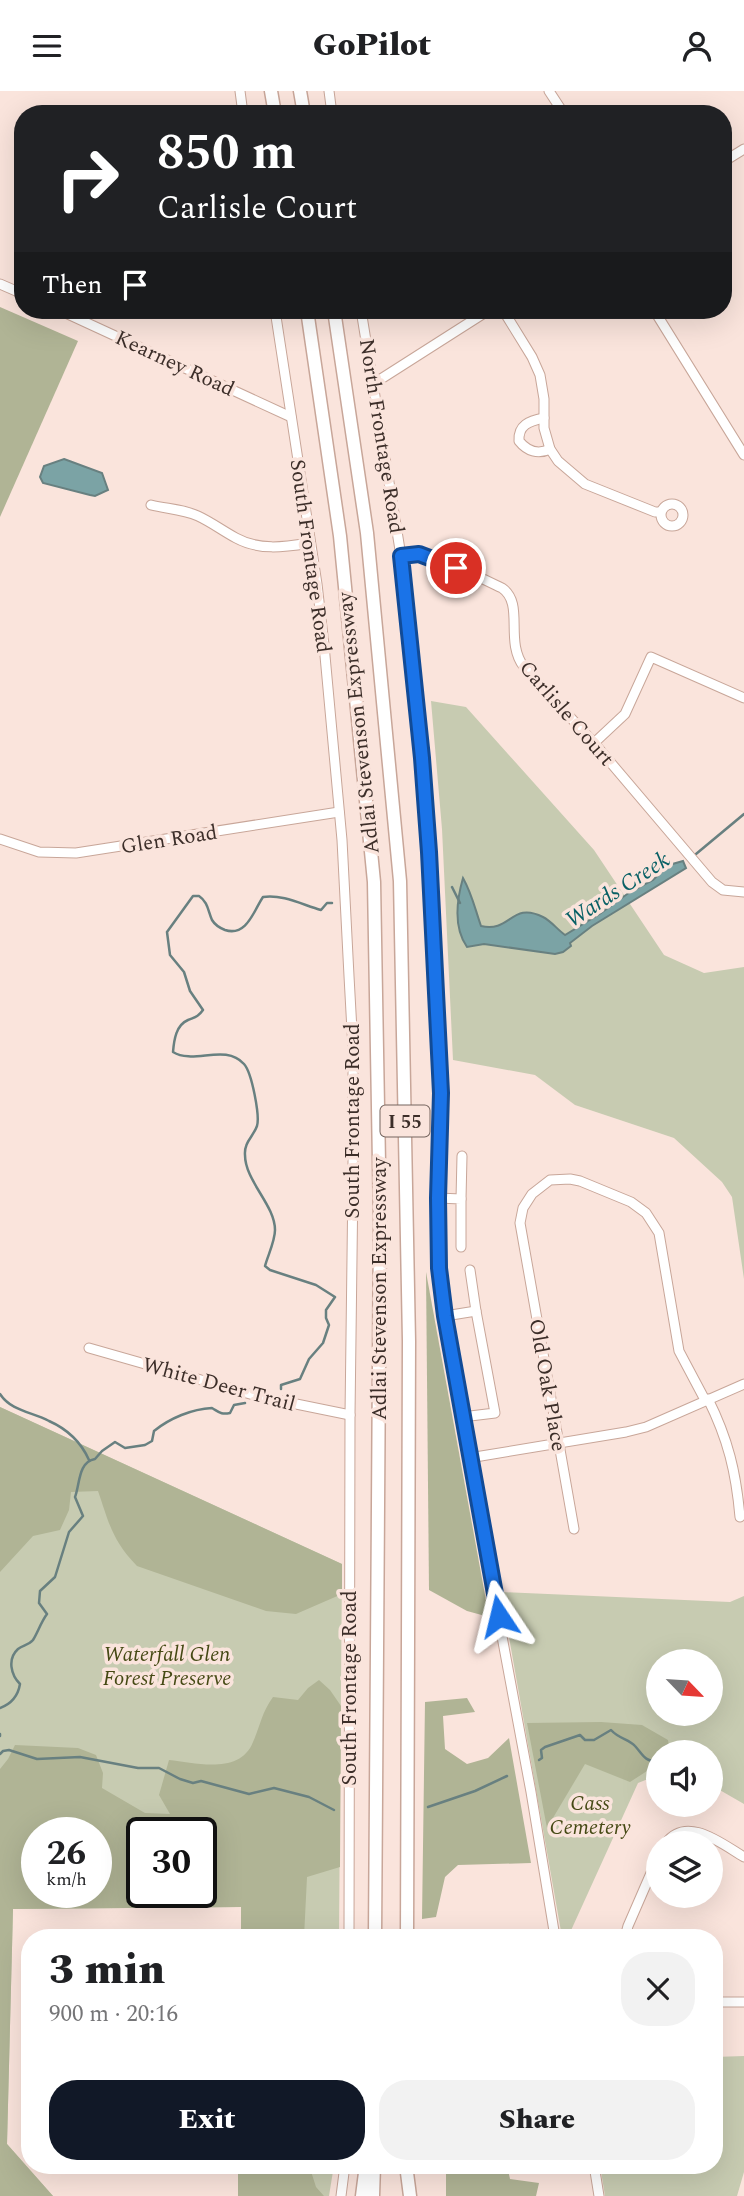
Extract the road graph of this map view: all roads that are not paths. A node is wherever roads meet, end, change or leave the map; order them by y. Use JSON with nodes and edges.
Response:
{"nodes":[{"id":1,"x":78,"y":319,"type":"edge"},
{"id":2,"x":276,"y":319,"type":"edge"},
{"id":3,"x":307,"y":319,"type":"edge"},
{"id":4,"x":335,"y":319,"type":"edge"},
{"id":5,"x":362,"y":319,"type":"edge"},
{"id":6,"x":475,"y":319,"type":"edge"},
{"id":7,"x":509,"y":319,"type":"edge"},
{"id":8,"x":660,"y":319,"type":"edge"},
{"id":9,"x":373,"y":384,"type":"junction"},
{"id":10,"x":290,"y":417,"type":"junction"},
{"id":11,"x":544,"y":418,"type":"junction"},
{"id":12,"x":550,"y":449,"type":"junction"},
{"id":13,"x":744,"y":455,"type":"edge"},
{"id":14,"x":151,"y":505,"type":"dead end"},
{"id":15,"x":661,"y":512,"type":"dead end"},
{"id":16,"x":310,"y":543,"type":"junction"},
{"id":17,"x":401,"y":556,"type":"junction"},
{"id":18,"x":744,"y":698,"type":"edge"},
{"id":19,"x":594,"y":743,"type":"junction"},
{"id":20,"x":339,"y":812,"type":"junction"},
{"id":21,"x":0,"y":839,"type":"edge"},
{"id":22,"x":744,"y":892,"type":"edge"},
{"id":23,"x":462,"y":1156,"type":"dead end"},
{"id":24,"x":438,"y":1198,"type":"junction"},
{"id":25,"x":461,"y":1199,"type":"junction"},
{"id":26,"x":461,"y":1247,"type":"dead end"},
{"id":27,"x":470,"y":1270,"type":"dead end"},
{"id":28,"x":476,"y":1311,"type":"junction"},
{"id":29,"x":445,"y":1316,"type":"junction"},
{"id":30,"x":89,"y":1348,"type":"dead end"},
{"id":31,"x":744,"y":1384,"type":"edge"},
{"id":32,"x":706,"y":1399,"type":"junction"},
{"id":33,"x":350,"y":1415,"type":"junction"},
{"id":34,"x":462,"y":1417,"type":"junction"},
{"id":35,"x":559,"y":1444,"type":"junction"},
{"id":36,"x":470,"y":1458,"type":"junction"},
{"id":37,"x":740,"y":1517,"type":"dead end"},
{"id":38,"x":574,"y":1529,"type":"dead end"},
{"id":39,"x":723,"y":1846,"type":"edge"},
{"id":40,"x":744,"y":1857,"type":"edge"},
{"id":41,"x":646,"y":1885,"type":"edge"},
{"id":42,"x":349,"y":1929,"type":"edge"},
{"id":43,"x":375,"y":1929,"type":"edge"},
{"id":44,"x":407,"y":1929,"type":"edge"},
{"id":45,"x":554,"y":1929,"type":"edge"},
{"id":46,"x":627,"y":1929,"type":"edge"},
{"id":47,"x":723,"y":2002,"type":"edge"},
{"id":48,"x":744,"y":2002,"type":"edge"},
{"id":49,"x":344,"y":2174,"type":"edge"},
{"id":50,"x":365,"y":2174,"type":"edge"},
{"id":51,"x":374,"y":2174,"type":"edge"},
{"id":52,"x":404,"y":2174,"type":"edge"},
{"id":53,"x":406,"y":2174,"type":"edge"},
{"id":54,"x":595,"y":2174,"type":"edge"},
{"id":55,"x":341,"y":2196,"type":"edge"},
{"id":56,"x":362,"y":2196,"type":"edge"},
{"id":57,"x":373,"y":2196,"type":"edge"},
{"id":58,"x":403,"y":2196,"type":"edge"},
{"id":59,"x":410,"y":2196,"type":"edge"},
{"id":60,"x":599,"y":2196,"type":"edge"}],
"edges":[{"from":1,"to":10,"type":"street","name":"Kearney Road"},
{"from":2,"to":10,"type":"street","name":"South Frontage Road"},
{"from":3,"to":43,"type":"highway","name":"Adlai Stevenson Expressway","number":"I 55"},
{"from":4,"to":44,"type":"highway","name":"Adlai Stevenson Expressway","number":"I 55"},
{"from":5,"to":9,"type":"street","name":"North Frontage Road"},
{"from":6,"to":9,"type":"street"},
{"from":7,"to":11,"type":"street"},
{"from":8,"to":13,"type":"street"},
{"from":9,"to":17,"type":"street","name":"North Frontage Road"},
{"from":10,"to":16,"type":"street","name":"South Frontage Road"},
{"from":11,"to":12,"type":"street"},
{"from":11,"to":12,"type":"street"},
{"from":12,"to":15,"type":"street"},
{"from":14,"to":16,"type":"street"},
{"from":16,"to":20,"type":"street","name":"South Frontage Road"},
{"from":17,"to":19,"type":"street","name":"Carlisle Court"},
{"from":17,"to":24,"type":"street","name":"North Frontage Road"},
{"from":18,"to":19,"type":"street"},
{"from":19,"to":22,"type":"street","name":"Carlisle Court"},
{"from":20,"to":21,"type":"street","name":"Glen Road"},
{"from":20,"to":33,"type":"street","name":"South Frontage Road"},
{"from":23,"to":25,"type":"street"},
{"from":24,"to":25,"type":"street"},
{"from":24,"to":29,"type":"street","name":"North Frontage Road"},
{"from":25,"to":26,"type":"street"},
{"from":27,"to":28,"type":"street"},
{"from":28,"to":29,"type":"street"},
{"from":28,"to":34,"type":"street"},
{"from":29,"to":34,"type":"street","name":"North Frontage Road"},
{"from":30,"to":33,"type":"street","name":"White Deer Trail"},
{"from":31,"to":32,"type":"street"},
{"from":32,"to":35,"type":"street"},
{"from":32,"to":35,"type":"street","name":"Old Oak Place"},
{"from":32,"to":37,"type":"street","name":"Old Oak Place"},
{"from":33,"to":42,"type":"street","name":"South Frontage Road"},
{"from":34,"to":36,"type":"street","name":"North Frontage Road"},
{"from":35,"to":36,"type":"street"},
{"from":35,"to":38,"type":"street","name":"Old Oak Place"},
{"from":36,"to":45,"type":"street","name":"North Frontage Road"},
{"from":39,"to":40,"type":"street"},
{"from":41,"to":46,"type":"street"},
{"from":47,"to":48,"type":"street"},
{"from":49,"to":55,"type":"street"},
{"from":50,"to":56,"type":"highway"},
{"from":51,"to":57,"type":"highway"},
{"from":52,"to":58,"type":"highway"},
{"from":53,"to":59,"type":"highway"},
{"from":54,"to":60,"type":"street"}]}
